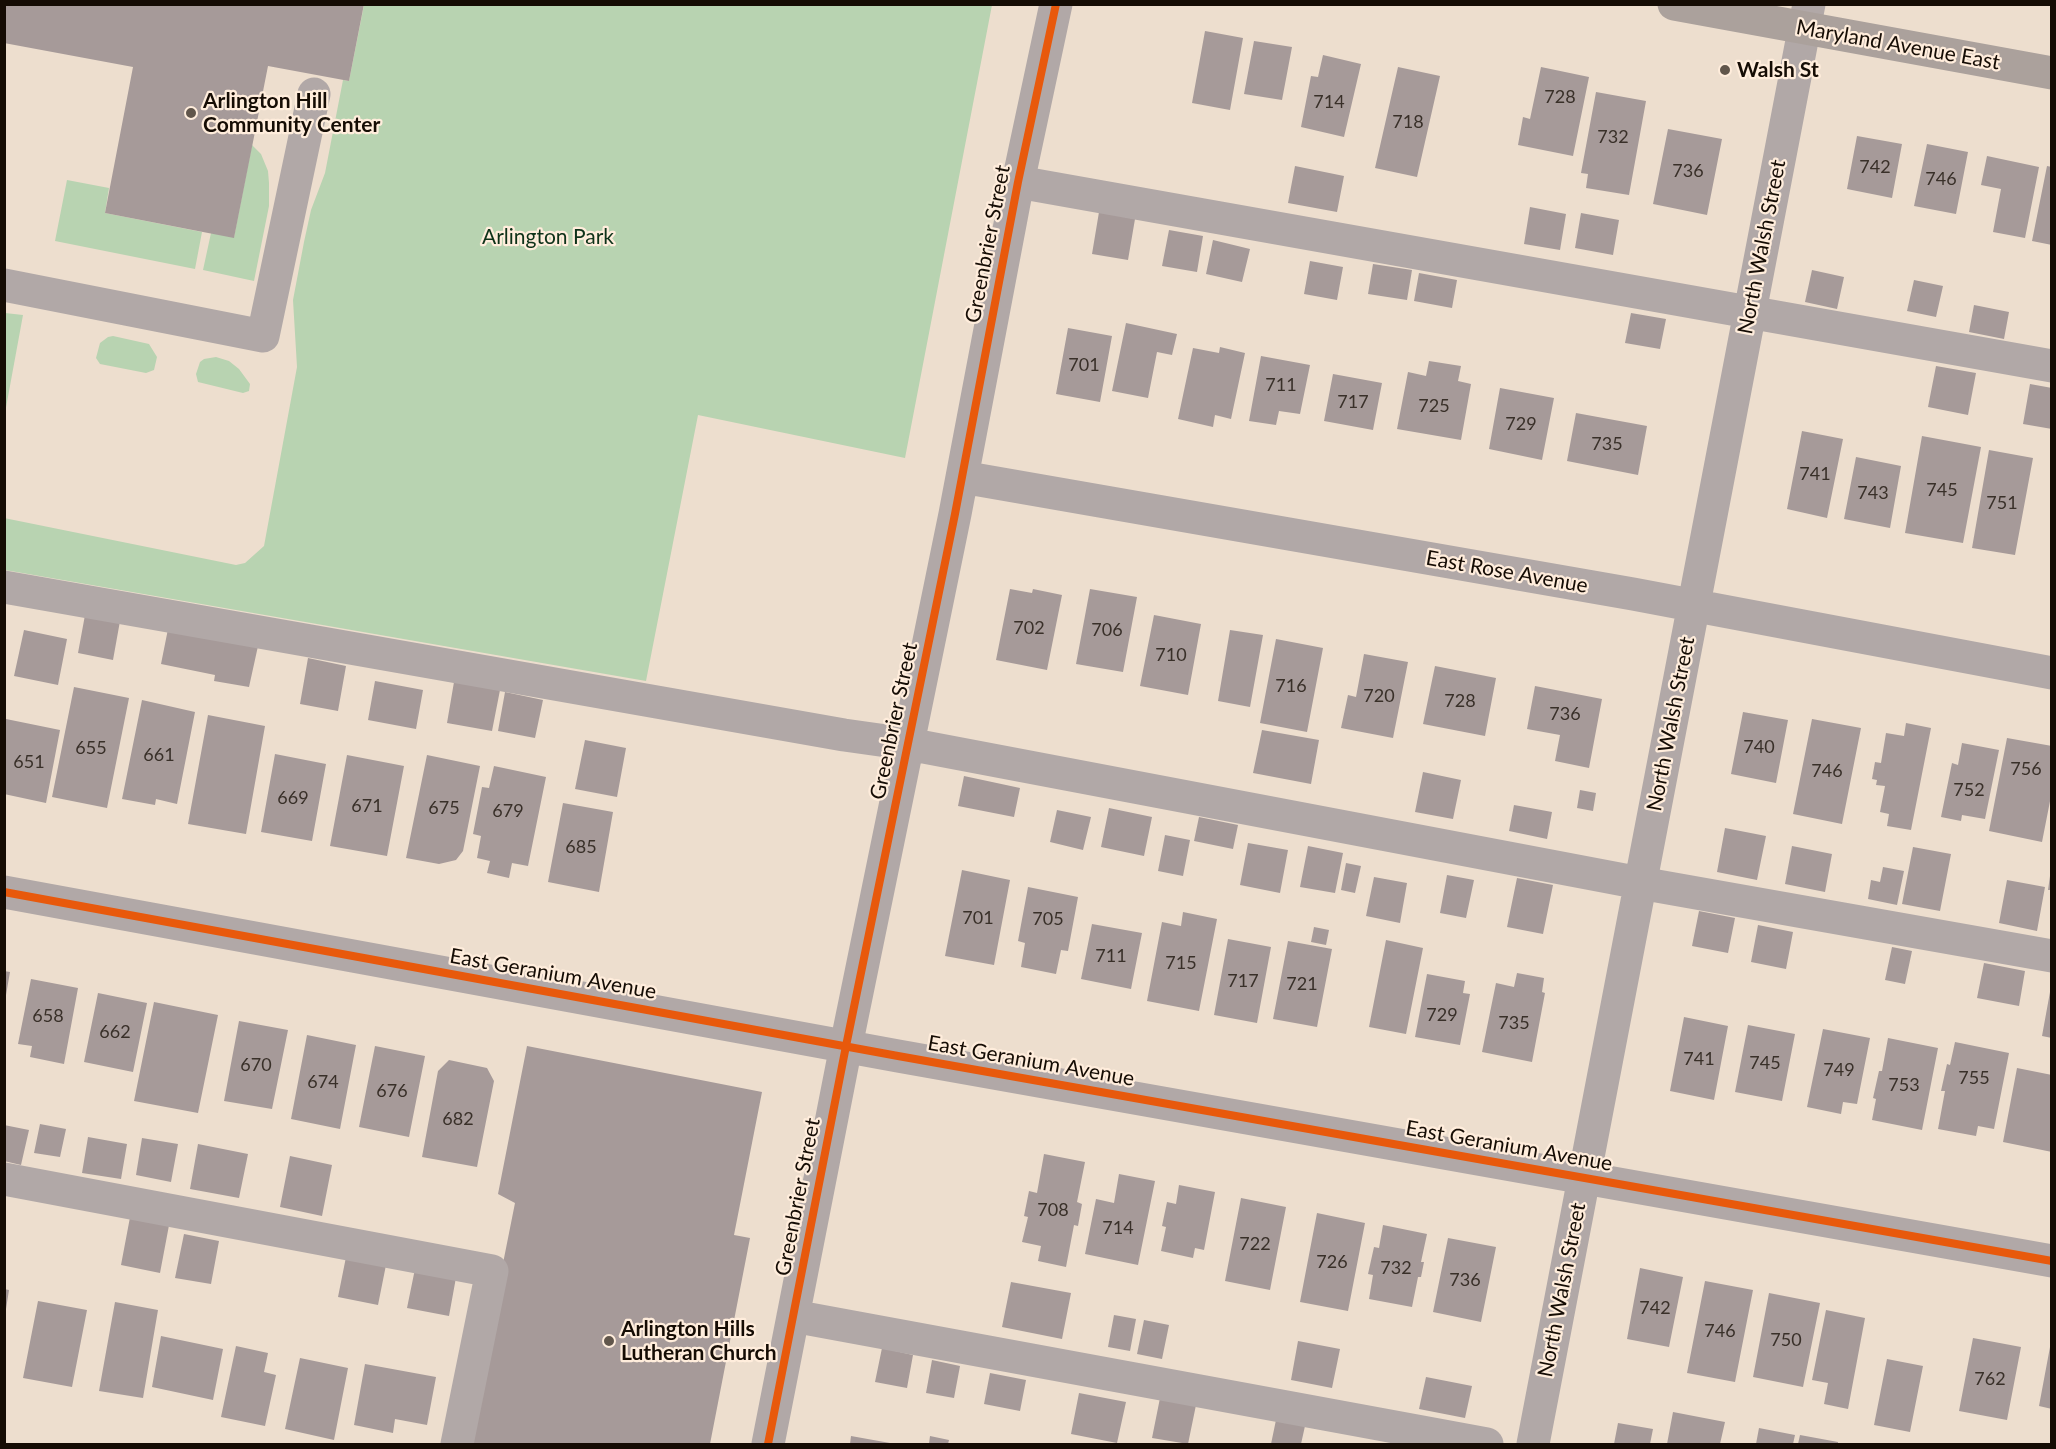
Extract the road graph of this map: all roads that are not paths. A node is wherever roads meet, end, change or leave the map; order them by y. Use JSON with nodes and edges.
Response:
{"nodes":[{"id":1,"x":1056,"y":4,"type":"edge"},
{"id":2,"x":1674,"y":4,"type":"edge"},
{"id":3,"x":1807,"y":16,"type":"edge"},
{"id":4,"x":2052,"y":73,"type":"edge"},
{"id":5,"x":314,"y":94,"type":"dead end"},
{"id":6,"x":1018,"y":182,"type":"junction"},
{"id":7,"x":4,"y":285,"type":"edge"},
{"id":8,"x":1749,"y":312,"type":"junction"},
{"id":9,"x":2052,"y":366,"type":"edge"},
{"id":10,"x":962,"y":477,"type":"junction"},
{"id":11,"x":4,"y":587,"type":"edge"},
{"id":12,"x":1693,"y":606,"type":"junction"},
{"id":13,"x":2052,"y":674,"type":"edge"},
{"id":14,"x":908,"y":744,"type":"junction"},
{"id":15,"x":1640,"y":884,"type":"junction"},
{"id":16,"x":4,"y":892,"type":"edge"},
{"id":17,"x":2052,"y":956,"type":"edge"},
{"id":18,"x":846,"y":1046,"type":"junction"},
{"id":19,"x":1584,"y":1178,"type":"junction"},
{"id":20,"x":4,"y":1179,"type":"edge"},
{"id":21,"x":2052,"y":1261,"type":"edge"},
{"id":22,"x":793,"y":1316,"type":"junction"},
{"id":23,"x":457,"y":1444,"type":"edge"},
{"id":24,"x":768,"y":1444,"type":"edge"},
{"id":25,"x":1487,"y":1444,"type":"edge"},
{"id":26,"x":1533,"y":1444,"type":"edge"}],
"edges":[{"from":1,"to":6,"type":"street","name":"Greenbrier Street"},
{"from":2,"to":3,"type":"main road","name":"Maryland Avenue East"},
{"from":3,"to":4,"type":"main road","name":"Maryland Avenue East"},
{"from":3,"to":8,"type":"street","name":"North Walsh Street"},
{"from":5,"to":7,"type":"street"},
{"from":6,"to":8,"type":"street"},
{"from":6,"to":10,"type":"street","name":"Greenbrier Street"},
{"from":8,"to":9,"type":"street"},
{"from":8,"to":12,"type":"street","name":"North Walsh Street"},
{"from":10,"to":12,"type":"street","name":"East Rose Avenue"},
{"from":10,"to":14,"type":"street","name":"Greenbrier Street"},
{"from":11,"to":14,"type":"street"},
{"from":12,"to":13,"type":"street","name":"East Rose Avenue"},
{"from":12,"to":15,"type":"street","name":"North Walsh Street"},
{"from":14,"to":15,"type":"street"},
{"from":14,"to":18,"type":"street","name":"Greenbrier Street"},
{"from":15,"to":17,"type":"street"},
{"from":15,"to":19,"type":"street","name":"North Walsh Street"},
{"from":16,"to":18,"type":"street","name":"East Geranium Avenue"},
{"from":18,"to":19,"type":"street","name":"East Geranium Avenue"},
{"from":18,"to":22,"type":"street","name":"Greenbrier Street"},
{"from":19,"to":21,"type":"street","name":"East Geranium Avenue"},
{"from":19,"to":26,"type":"street","name":"North Walsh Street"},
{"from":20,"to":23,"type":"street"},
{"from":22,"to":24,"type":"street","name":"Greenbrier Street"},
{"from":22,"to":25,"type":"street"}]}
